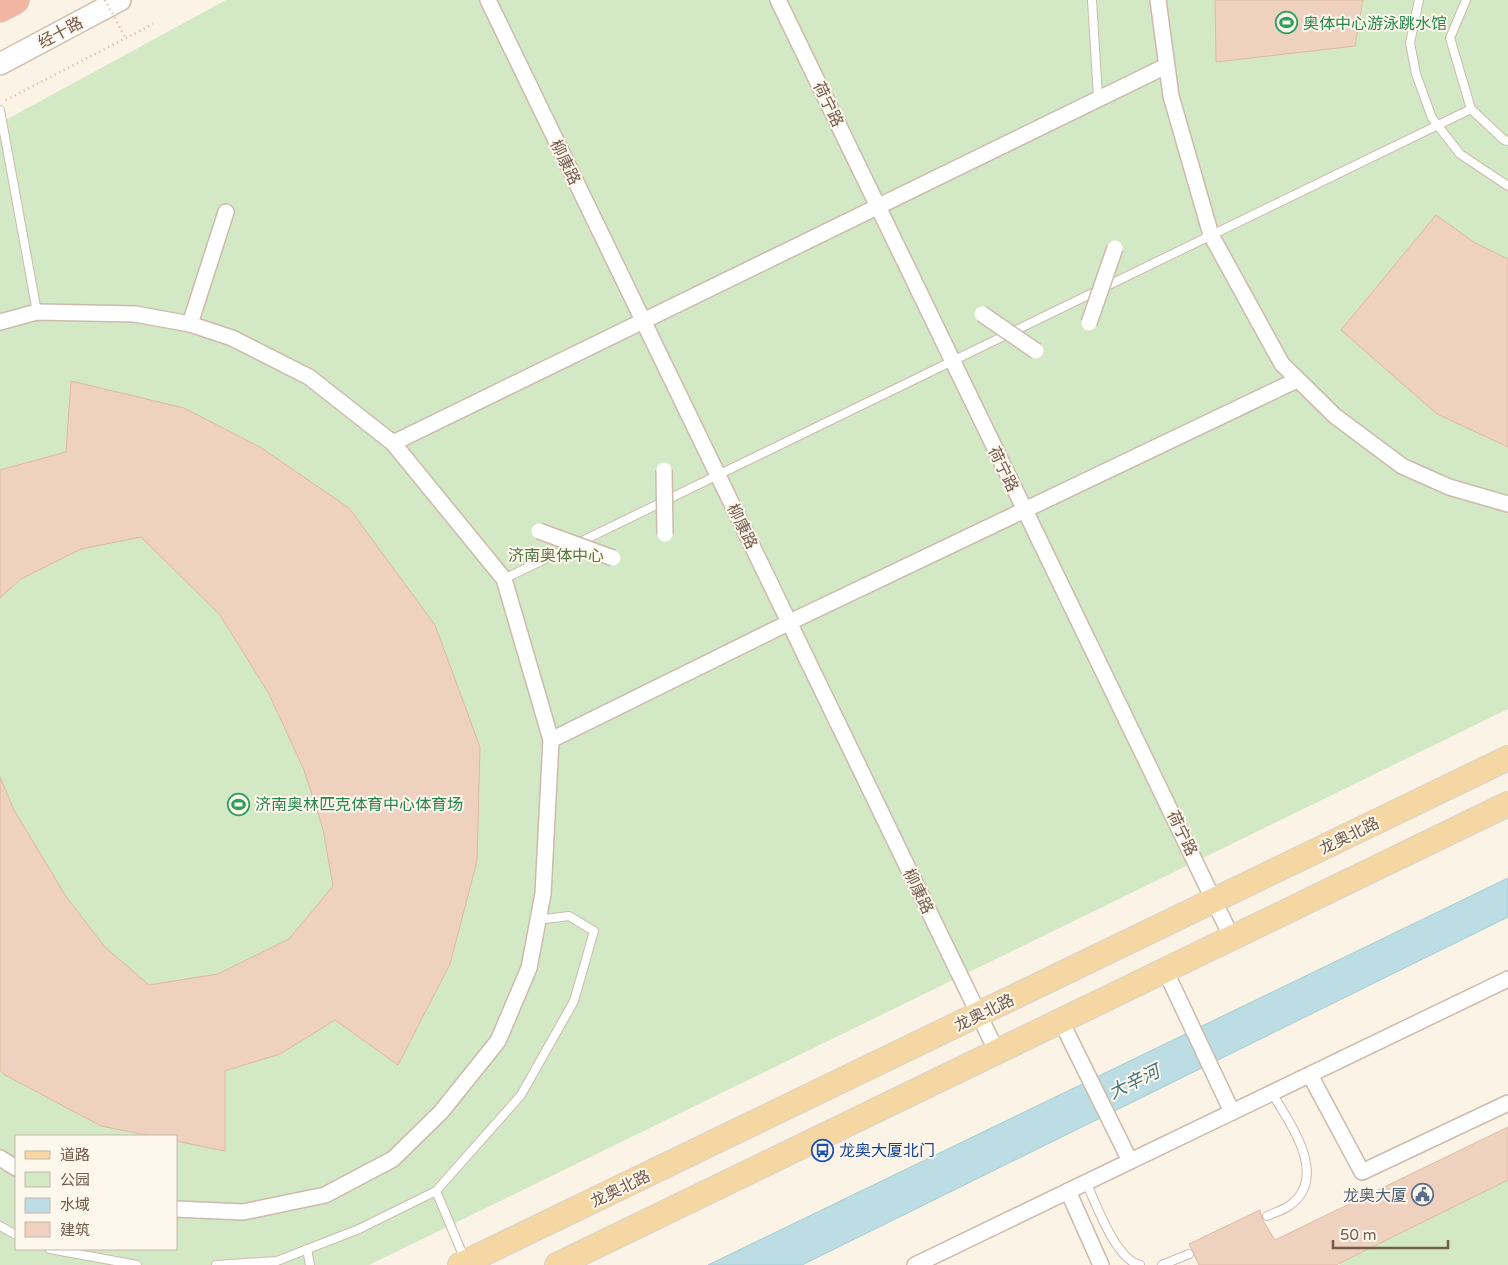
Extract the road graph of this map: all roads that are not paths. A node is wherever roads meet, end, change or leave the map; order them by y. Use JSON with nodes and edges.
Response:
{"nodes":[{"id":1,"x":15,"y":0,"type":"edge"},
{"id":2,"x":120,"y":0,"type":"edge"},
{"id":3,"x":488,"y":0,"type":"edge"},
{"id":4,"x":778,"y":0,"type":"edge"},
{"id":5,"x":1092,"y":0,"type":"edge"},
{"id":6,"x":1158,"y":0,"type":"edge"},
{"id":7,"x":1419,"y":0,"type":"edge"},
{"id":8,"x":1466,"y":0,"type":"edge"},
{"id":9,"x":0,"y":8,"type":"edge"},
{"id":10,"x":0,"y":64,"type":"edge"},
{"id":11,"x":1166,"y":66,"type":"junction"},
{"id":12,"x":1098,"y":97,"type":"junction"},
{"id":13,"x":1471,"y":109,"type":"junction"},
{"id":14,"x":0,"y":110,"type":"edge"},
{"id":15,"x":1438,"y":126,"type":"junction"},
{"id":16,"x":1508,"y":141,"type":"edge"},
{"id":17,"x":4,"y":158,"type":"edge"},
{"id":18,"x":1508,"y":186,"type":"edge"},
{"id":19,"x":878,"y":206,"type":"junction"},
{"id":20,"x":226,"y":212,"type":"dead end"},
{"id":21,"x":1211,"y":235,"type":"junction"},
{"id":22,"x":1115,"y":248,"type":"dead end"},
{"id":23,"x":37,"y":312,"type":"junction"},
{"id":24,"x":982,"y":314,"type":"dead end"},
{"id":25,"x":643,"y":321,"type":"junction"},
{"id":26,"x":0,"y":322,"type":"edge"},
{"id":27,"x":190,"y":324,"type":"junction"},
{"id":28,"x":1087,"y":328,"type":"dead end"},
{"id":29,"x":1038,"y":353,"type":"dead end"},
{"id":30,"x":951,"y":362,"type":"junction"},
{"id":31,"x":1297,"y":380,"type":"junction"},
{"id":32,"x":393,"y":443,"type":"junction"},
{"id":33,"x":664,"y":470,"type":"dead end"},
{"id":34,"x":718,"y":475,"type":"junction"},
{"id":35,"x":1508,"y":504,"type":"edge"},
{"id":36,"x":1024,"y":511,"type":"junction"},
{"id":37,"x":539,"y":531,"type":"dead end"},
{"id":38,"x":665,"y":535,"type":"dead end"},
{"id":39,"x":615,"y":559,"type":"dead end"},
{"id":40,"x":504,"y":579,"type":"junction"},
{"id":41,"x":790,"y":622,"type":"junction"},
{"id":42,"x":551,"y":740,"type":"junction"},
{"id":43,"x":1508,"y":758,"type":"edge"},
{"id":44,"x":1508,"y":804,"type":"edge"},
{"id":45,"x":1215,"y":900,"type":"junction"},
{"id":46,"x":538,"y":920,"type":"junction"},
{"id":47,"x":1232,"y":938,"type":"junction"},
{"id":48,"x":1166,"y":972,"type":"junction"},
{"id":49,"x":1508,"y":979,"type":"edge"},
{"id":50,"x":979,"y":1015,"type":"junction"},
{"id":51,"x":1061,"y":1021,"type":"junction"},
{"id":52,"x":997,"y":1052,"type":"junction"},
{"id":53,"x":1310,"y":1074,"type":"junction"},
{"id":54,"x":1272,"y":1093,"type":"junction"},
{"id":55,"x":1508,"y":1103,"type":"edge"},
{"id":56,"x":1232,"y":1112,"type":"junction"},
{"id":57,"x":0,"y":1158,"type":"edge"},
{"id":58,"x":1130,"y":1161,"type":"junction"},
{"id":59,"x":15,"y":1167,"type":"edge"},
{"id":60,"x":1086,"y":1182,"type":"junction"},
{"id":61,"x":436,"y":1191,"type":"junction"},
{"id":62,"x":1068,"y":1191,"type":"junction"},
{"id":63,"x":178,"y":1209,"type":"edge"},
{"id":64,"x":1268,"y":1216,"type":"dead end"},
{"id":65,"x":1,"y":1228,"type":"edge"},
{"id":66,"x":15,"y":1235,"type":"edge"},
{"id":67,"x":307,"y":1249,"type":"junction"},
{"id":68,"x":56,"y":1250,"type":"edge"},
{"id":69,"x":1189,"y":1254,"type":"dead end"},
{"id":70,"x":464,"y":1264,"type":"edge"},
{"id":71,"x":138,"y":1265,"type":"edge"},
{"id":72,"x":216,"y":1265,"type":"edge"},
{"id":73,"x":310,"y":1265,"type":"edge"},
{"id":74,"x":557,"y":1265,"type":"edge"},
{"id":75,"x":914,"y":1265,"type":"edge"},
{"id":76,"x":1101,"y":1265,"type":"edge"},
{"id":77,"x":1140,"y":1265,"type":"edge"},
{"id":78,"x":1162,"y":1265,"type":"edge"}],
"edges":[{"from":1,"to":9,"type":"highway"},
{"from":2,"to":10,"type":"main road","name":"经十路"},
{"from":3,"to":25,"type":"street","name":"柳康路"},
{"from":4,"to":19,"type":"street","name":"荷宁路"},
{"from":5,"to":12,"type":"lane"},
{"from":6,"to":11,"type":"street"},
{"from":7,"to":15,"type":"lane"},
{"from":8,"to":13,"type":"lane"},
{"from":11,"to":12,"type":"street"},
{"from":11,"to":21,"type":"street"},
{"from":12,"to":19,"type":"street"},
{"from":13,"to":15,"type":"lane"},
{"from":13,"to":16,"type":"lane"},
{"from":14,"to":17,"type":"lane"},
{"from":15,"to":18,"type":"lane"},
{"from":15,"to":21,"type":"lane"},
{"from":17,"to":23,"type":"lane"},
{"from":19,"to":25,"type":"street"},
{"from":19,"to":30,"type":"street","name":"荷宁路"},
{"from":20,"to":27,"type":"street"},
{"from":21,"to":30,"type":"lane"},
{"from":21,"to":31,"type":"street"},
{"from":22,"to":28,"type":"street","bridge":true},
{"from":23,"to":26,"type":"street"},
{"from":23,"to":27,"type":"street"},
{"from":24,"to":29,"type":"street","bridge":true},
{"from":25,"to":32,"type":"street"},
{"from":25,"to":34,"type":"street","name":"柳康路"},
{"from":27,"to":32,"type":"street"},
{"from":30,"to":34,"type":"lane"},
{"from":30,"to":36,"type":"street","name":"荷宁路"},
{"from":31,"to":35,"type":"street"},
{"from":31,"to":36,"type":"street"},
{"from":32,"to":40,"type":"street"},
{"from":33,"to":38,"type":"street","bridge":true},
{"from":34,"to":40,"type":"lane"},
{"from":34,"to":41,"type":"street","name":"柳康路"},
{"from":36,"to":41,"type":"street"},
{"from":36,"to":45,"type":"street","name":"荷宁路"},
{"from":37,"to":39,"type":"street","bridge":true},
{"from":40,"to":42,"type":"street"},
{"from":41,"to":42,"type":"street"},
{"from":41,"to":50,"type":"street","name":"柳康路"},
{"from":42,"to":46,"type":"street"},
{"from":43,"to":45,"type":"main road","name":"龙奥北路"},
{"from":44,"to":47,"type":"main road"},
{"from":45,"to":47,"type":"street","name":"荷宁路"},
{"from":45,"to":50,"type":"main road","name":"龙奥北路"},
{"from":46,"to":61,"type":"lane"},
{"from":46,"to":63,"type":"street"},
{"from":47,"to":48,"type":"main road"},
{"from":48,"to":51,"type":"main road"},
{"from":48,"to":56,"type":"street"},
{"from":49,"to":53,"type":"street"},
{"from":50,"to":52,"type":"street","name":"柳康路"},
{"from":50,"to":70,"type":"main road","name":"龙奥北路"},
{"from":51,"to":52,"type":"main road"},
{"from":51,"to":58,"type":"street"},
{"from":52,"to":74,"type":"main road"},
{"from":53,"to":54,"type":"street"},
{"from":53,"to":55,"type":"street"},
{"from":54,"to":56,"type":"street"},
{"from":54,"to":64,"type":"lane"},
{"from":56,"to":58,"type":"street"},
{"from":57,"to":59,"type":"street"},
{"from":58,"to":60,"type":"street"},
{"from":60,"to":62,"type":"street"},
{"from":60,"to":77,"type":"lane"},
{"from":61,"to":67,"type":"lane"},
{"from":61,"to":70,"type":"lane"},
{"from":62,"to":75,"type":"street"},
{"from":62,"to":76,"type":"street"},
{"from":65,"to":66,"type":"lane"},
{"from":67,"to":72,"type":"lane"},
{"from":67,"to":73,"type":"lane"},
{"from":68,"to":71,"type":"lane"},
{"from":69,"to":78,"type":"lane"}]}
